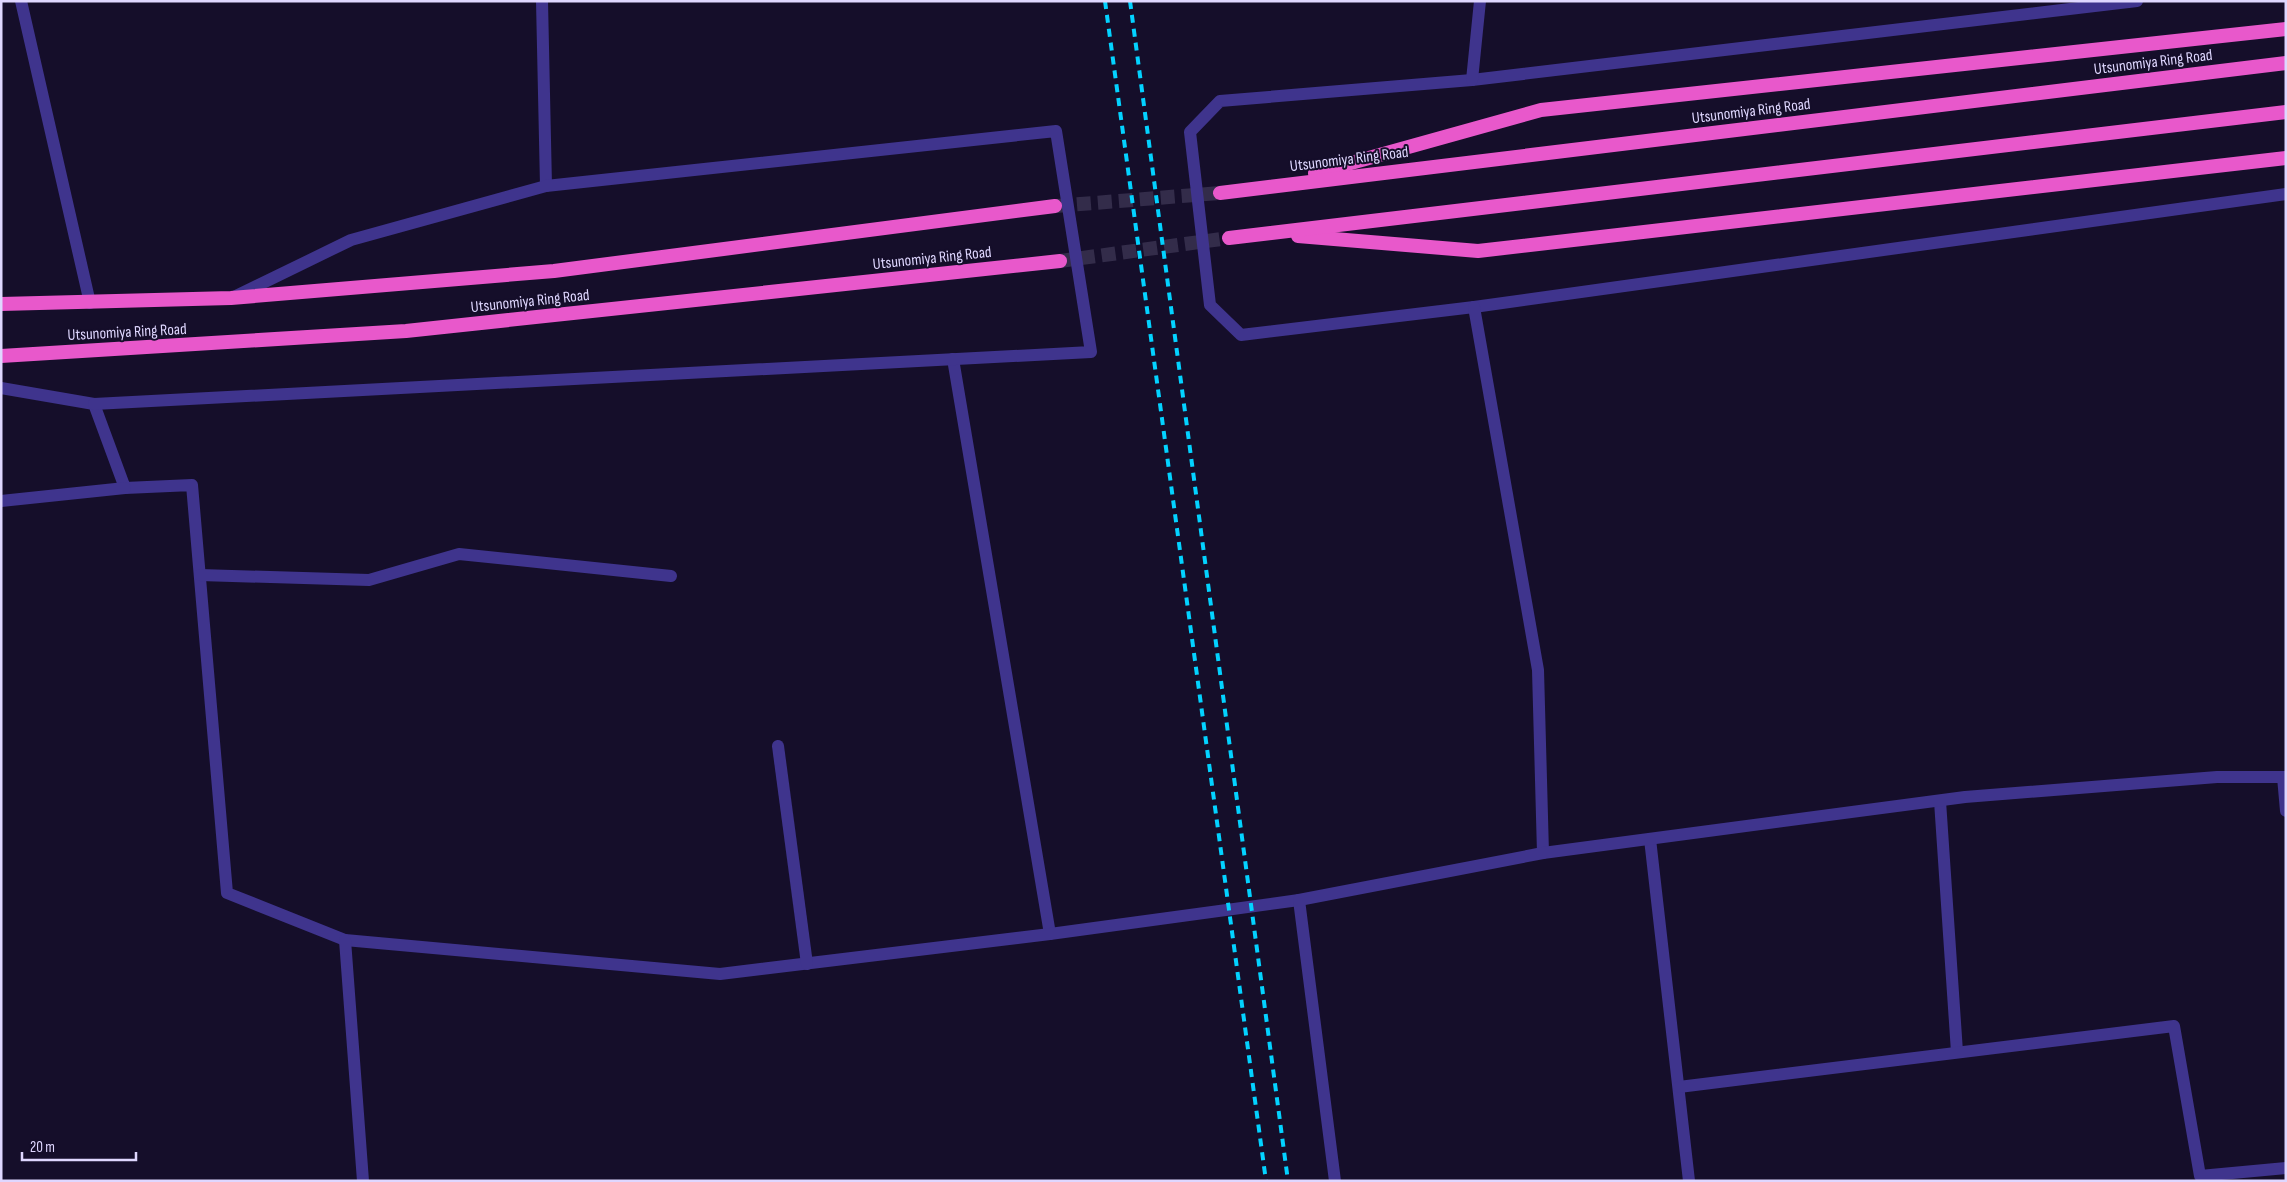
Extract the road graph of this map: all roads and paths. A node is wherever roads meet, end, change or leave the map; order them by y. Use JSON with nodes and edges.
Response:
{"nodes":[{"id":1,"x":21,"y":1,"type":"edge"},
{"id":2,"x":542,"y":1,"type":"edge"},
{"id":3,"x":1480,"y":1,"type":"edge"},
{"id":4,"x":2137,"y":1,"type":"edge"},
{"id":5,"x":2286,"y":29,"type":"edge"},
{"id":6,"x":2286,"y":63,"type":"edge"},
{"id":7,"x":1472,"y":80,"type":"junction"},
{"id":8,"x":2286,"y":112,"type":"edge"},
{"id":9,"x":2286,"y":158,"type":"edge"},
{"id":10,"x":1271,"y":185,"type":"junction"},
{"id":11,"x":546,"y":186,"type":"junction"},
{"id":12,"x":1220,"y":193,"type":"tunnel mouth"},
{"id":13,"x":2286,"y":194,"type":"edge"},
{"id":14,"x":1055,"y":206,"type":"tunnel mouth"},
{"id":15,"x":1265,"y":234,"type":"junction"},
{"id":16,"x":1229,"y":238,"type":"tunnel mouth"},
{"id":17,"x":1060,"y":261,"type":"tunnel mouth"},
{"id":18,"x":231,"y":298,"type":"junction"},
{"id":19,"x":90,"y":303,"type":"junction"},
{"id":20,"x":1,"y":304,"type":"edge"},
{"id":21,"x":1474,"y":307,"type":"junction"},
{"id":22,"x":1,"y":356,"type":"edge"},
{"id":23,"x":953,"y":359,"type":"junction"},
{"id":24,"x":1,"y":388,"type":"edge"},
{"id":25,"x":94,"y":404,"type":"junction"},
{"id":26,"x":125,"y":488,"type":"junction"},
{"id":27,"x":1,"y":501,"type":"edge"},
{"id":28,"x":200,"y":575,"type":"junction"},
{"id":29,"x":671,"y":576,"type":"dead end"},
{"id":30,"x":778,"y":746,"type":"dead end"},
{"id":31,"x":2284,"y":777,"type":"edge"},
{"id":32,"x":1940,"y":800,"type":"junction"},
{"id":33,"x":2286,"y":811,"type":"edge"},
{"id":34,"x":1650,"y":839,"type":"junction"},
{"id":35,"x":1543,"y":853,"type":"junction"},
{"id":36,"x":1299,"y":900,"type":"junction"},
{"id":37,"x":1050,"y":934,"type":"junction"},
{"id":38,"x":345,"y":940,"type":"junction"},
{"id":39,"x":807,"y":964,"type":"junction"},
{"id":40,"x":1958,"y":1052,"type":"junction"},
{"id":41,"x":1679,"y":1087,"type":"junction"},
{"id":42,"x":2286,"y":1168,"type":"edge"},
{"id":43,"x":2200,"y":1178,"type":"edge"},
{"id":44,"x":363,"y":1181,"type":"edge"},
{"id":45,"x":1335,"y":1181,"type":"edge"},
{"id":46,"x":1689,"y":1181,"type":"edge"}],
"edges":[{"from":1,"to":19,"type":"street"},
{"from":2,"to":11,"type":"street"},
{"from":3,"to":7,"type":"street"},
{"from":4,"to":7,"type":"street"},
{"from":5,"to":10,"type":"highway"},
{"from":6,"to":10,"type":"highway","name":"Utsunomiya Ring Road"},
{"from":7,"to":21,"type":"street"},
{"from":8,"to":15,"type":"highway"},
{"from":9,"to":15,"type":"highway"},
{"from":10,"to":12,"type":"highway","name":"Utsunomiya Ring Road"},
{"from":11,"to":18,"type":"street"},
{"from":11,"to":23,"type":"street"},
{"from":13,"to":21,"type":"street"},
{"from":14,"to":18,"type":"highway","name":"Utsunomiya Ring Road"},
{"from":15,"to":16,"type":"highway"},
{"from":17,"to":22,"type":"highway","name":"Utsunomiya Ring Road"},
{"from":18,"to":19,"type":"highway","name":"Utsunomiya Ring Road"},
{"from":19,"to":20,"type":"highway","name":"Utsunomiya Ring Road"},
{"from":21,"to":35,"type":"street"},
{"from":23,"to":25,"type":"street"},
{"from":23,"to":37,"type":"street"},
{"from":24,"to":25,"type":"street"},
{"from":25,"to":26,"type":"street"},
{"from":26,"to":27,"type":"street"},
{"from":26,"to":28,"type":"street"},
{"from":28,"to":29,"type":"street"},
{"from":28,"to":38,"type":"street"},
{"from":30,"to":39,"type":"street"},
{"from":31,"to":32,"type":"street"},
{"from":31,"to":33,"type":"street"},
{"from":32,"to":34,"type":"street"},
{"from":32,"to":40,"type":"street"},
{"from":34,"to":35,"type":"street"},
{"from":34,"to":41,"type":"street"},
{"from":35,"to":36,"type":"street"},
{"from":36,"to":37,"type":"street"},
{"from":36,"to":45,"type":"street"},
{"from":37,"to":39,"type":"street"},
{"from":38,"to":39,"type":"street"},
{"from":38,"to":44,"type":"street"},
{"from":40,"to":41,"type":"street"},
{"from":40,"to":43,"type":"street"},
{"from":41,"to":46,"type":"street"},
{"from":42,"to":43,"type":"street"}]}
